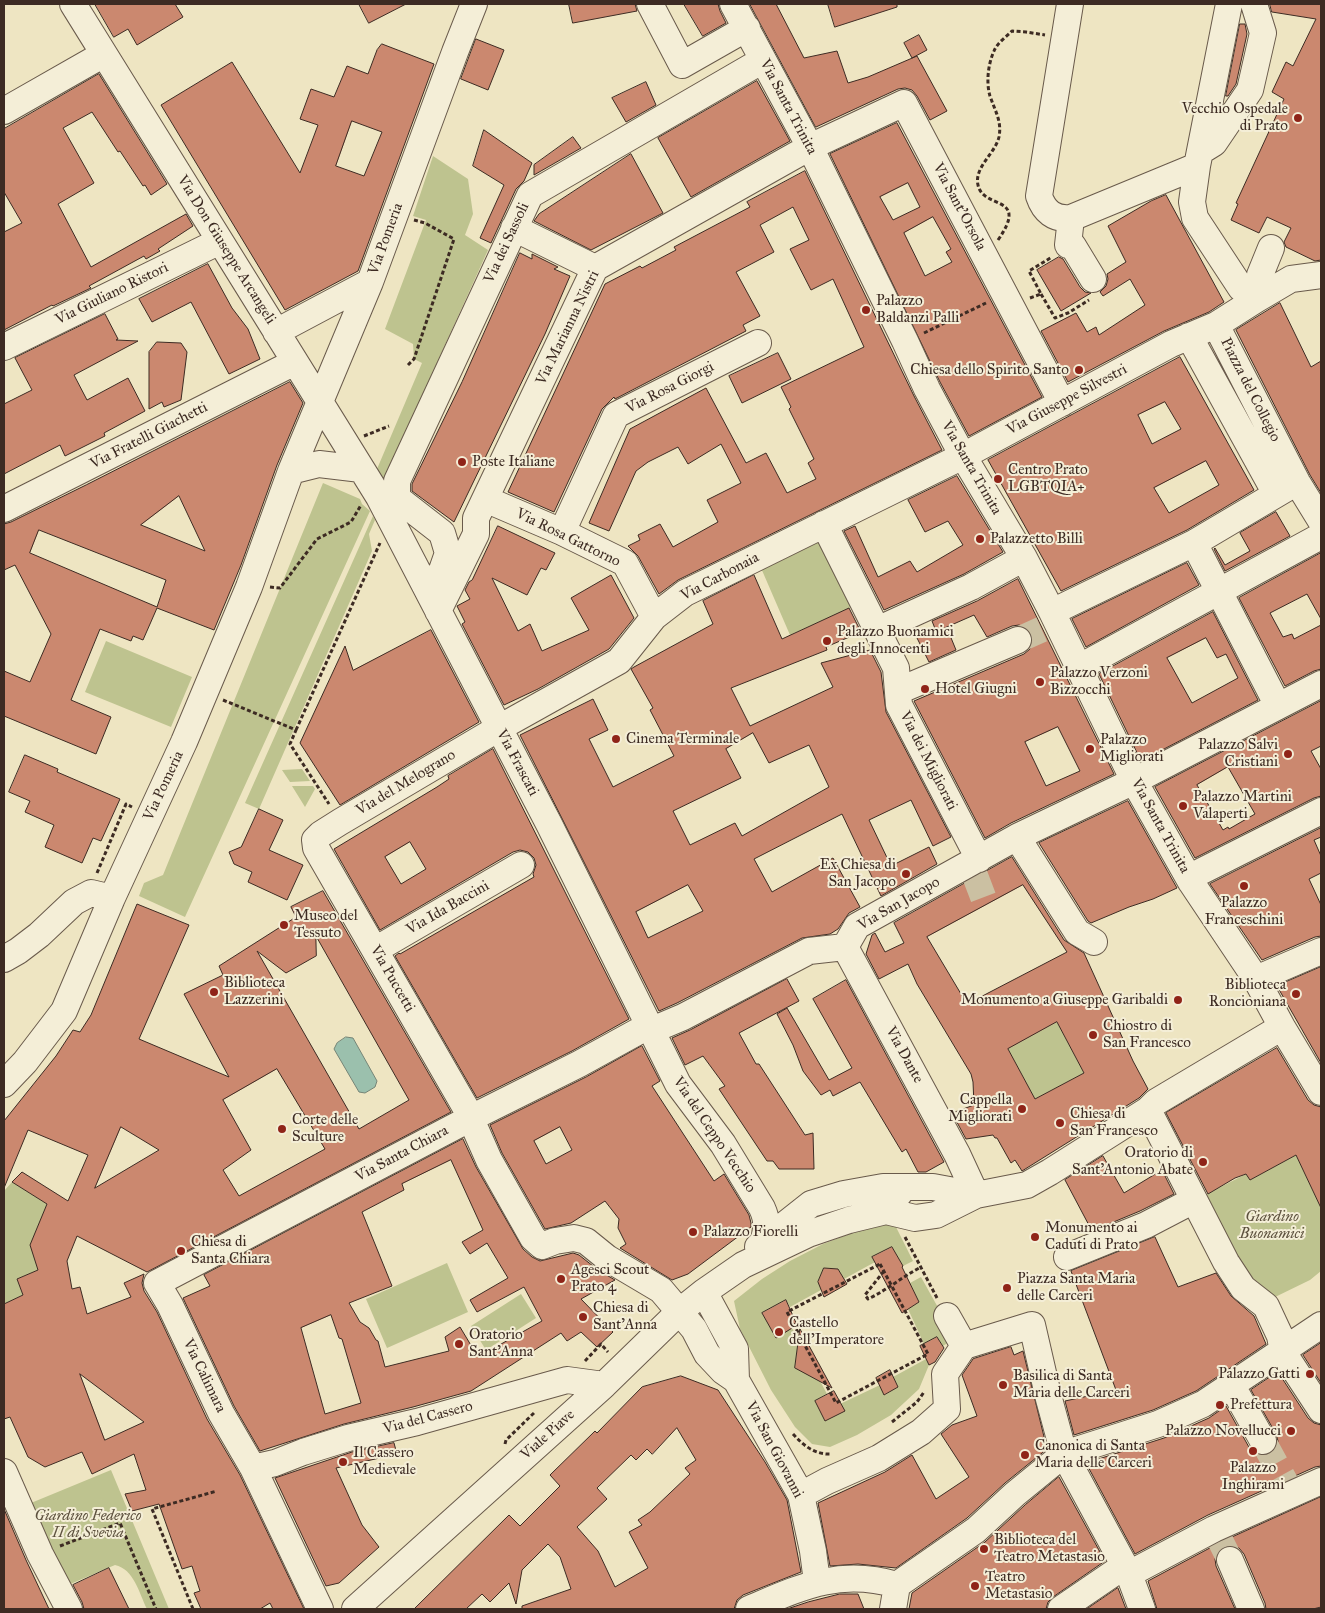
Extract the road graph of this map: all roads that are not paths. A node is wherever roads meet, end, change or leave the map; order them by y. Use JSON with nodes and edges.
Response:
{"nodes":[{"id":1,"x":72,"y":4,"type":"edge"},
{"id":2,"x":474,"y":4,"type":"edge"},
{"id":3,"x":650,"y":4,"type":"edge"},
{"id":4,"x":732,"y":4,"type":"edge"},
{"id":5,"x":1070,"y":4,"type":"edge"},
{"id":6,"x":1229,"y":4,"type":"edge"},
{"id":7,"x":1254,"y":4,"type":"edge"},
{"id":8,"x":756,"y":46,"type":"junction"},
{"id":9,"x":104,"y":54,"type":"junction"},
{"id":10,"x":4,"y":111,"type":"edge"},
{"id":11,"x":810,"y":147,"type":"junction"},
{"id":12,"x":1199,"y":158,"type":"junction"},
{"id":13,"x":1071,"y":218,"type":"junction"},
{"id":14,"x":514,"y":228,"type":"junction"},
{"id":15,"x":220,"y":241,"type":"junction"},
{"id":16,"x":1271,"y":248,"type":"dead end"},
{"id":17,"x":595,"y":268,"type":"junction"},
{"id":18,"x":1321,"y":275,"type":"edge"},
{"id":19,"x":1093,"y":279,"type":"road end"},
{"id":20,"x":370,"y":282,"type":"junction"},
{"id":21,"x":1257,"y":299,"type":"junction"},
{"id":22,"x":1216,"y":325,"type":"junction"},
{"id":23,"x":276,"y":332,"type":"junction"},
{"id":24,"x":1180,"y":340,"type":"junction"},
{"id":25,"x":758,"y":343,"type":"dead end"},
{"id":26,"x":4,"y":347,"type":"edge"},
{"id":27,"x":295,"y":362,"type":"junction"},
{"id":28,"x":320,"y":402,"type":"junction"},
{"id":29,"x":1062,"y":403,"type":"junction"},
{"id":30,"x":963,"y":456,"type":"junction"},
{"id":31,"x":361,"y":469,"type":"junction"},
{"id":32,"x":291,"y":471,"type":"junction"},
{"id":33,"x":1286,"y":488,"type":"junction"},
{"id":34,"x":383,"y":498,"type":"junction"},
{"id":35,"x":4,"y":509,"type":"edge"},
{"id":36,"x":481,"y":509,"type":"junction"},
{"id":37,"x":1321,"y":522,"type":"edge"},
{"id":38,"x":824,"y":524,"type":"junction"},
{"id":39,"x":562,"y":532,"type":"junction"},
{"id":40,"x":442,"y":533,"type":"junction"},
{"id":41,"x":1310,"y":542,"type":"edge"},
{"id":42,"x":1194,"y":543,"type":"junction"},
{"id":43,"x":1024,"y":558,"type":"junction"},
{"id":44,"x":425,"y":584,"type":"junction"},
{"id":45,"x":1218,"y":593,"type":"junction"},
{"id":46,"x":438,"y":611,"type":"junction"},
{"id":47,"x":654,"y":617,"type":"junction"},
{"id":48,"x":1052,"y":620,"type":"junction"},
{"id":49,"x":877,"y":630,"type":"junction"},
{"id":50,"x":1018,"y":640,"type":"tunnel mouth"},
{"id":51,"x":1078,"y":668,"type":"junction"},
{"id":52,"x":1321,"y":684,"type":"edge"},
{"id":53,"x":898,"y":691,"type":"junction"},
{"id":54,"x":1278,"y":706,"type":"junction"},
{"id":55,"x":499,"y":728,"type":"junction"},
{"id":56,"x":1134,"y":781,"type":"junction"},
{"id":57,"x":1321,"y":811,"type":"edge"},
{"id":58,"x":1017,"y":837,"type":"junction"},
{"id":59,"x":315,"y":840,"type":"joint"},
{"id":60,"x":521,"y":866,"type":"dead end"},
{"id":61,"x":976,"y":866,"type":"junction"},
{"id":62,"x":1191,"y":882,"type":"junction"},
{"id":63,"x":112,"y":898,"type":"junction"},
{"id":64,"x":1094,"y":942,"type":"dead end"},
{"id":65,"x":844,"y":946,"type":"junction"},
{"id":66,"x":375,"y":950,"type":"junction"},
{"id":67,"x":1321,"y":950,"type":"edge"},
{"id":68,"x":4,"y":959,"type":"edge"},
{"id":69,"x":1256,"y":979,"type":"junction"},
{"id":70,"x":649,"y":1028,"type":"junction"},
{"id":71,"x":1282,"y":1028,"type":"junction"},
{"id":72,"x":4,"y":1084,"type":"edge"},
{"id":73,"x":1321,"y":1092,"type":"edge"},
{"id":74,"x":1152,"y":1106,"type":"junction"},
{"id":75,"x":471,"y":1118,"type":"junction"},
{"id":76,"x":904,"y":1187,"type":"junction"},
{"id":77,"x":976,"y":1195,"type":"junction"},
{"id":78,"x":1193,"y":1198,"type":"junction"},
{"id":79,"x":893,"y":1221,"type":"junction"},
{"id":80,"x":762,"y":1242,"type":"junction"},
{"id":81,"x":1067,"y":1258,"type":"dead end"},
{"id":82,"x":744,"y":1265,"type":"junction"},
{"id":83,"x":157,"y":1283,"type":"joint"},
{"id":84,"x":704,"y":1292,"type":"junction"},
{"id":85,"x":679,"y":1312,"type":"junction"},
{"id":86,"x":947,"y":1316,"type":"dead end"},
{"id":87,"x":1321,"y":1325,"type":"edge"},
{"id":88,"x":964,"y":1346,"type":"junction"},
{"id":89,"x":1283,"y":1352,"type":"junction"},
{"id":90,"x":736,"y":1380,"type":"junction"},
{"id":91,"x":604,"y":1385,"type":"junction"},
{"id":92,"x":1232,"y":1386,"type":"junction"},
{"id":93,"x":1321,"y":1410,"type":"edge"},
{"id":94,"x":1263,"y":1441,"type":"tunnel mouth"},
{"id":95,"x":1064,"y":1454,"type":"junction"},
{"id":96,"x":253,"y":1468,"type":"junction"},
{"id":97,"x":4,"y":1472,"type":"edge"},
{"id":98,"x":1321,"y":1481,"type":"edge"},
{"id":99,"x":801,"y":1495,"type":"junction"},
{"id":100,"x":11,"y":1509,"type":"edge"},
{"id":101,"x":1230,"y":1560,"type":"tunnel mouth"},
{"id":102,"x":1127,"y":1570,"type":"junction"},
{"id":103,"x":817,"y":1582,"type":"junction"},
{"id":104,"x":895,"y":1597,"type":"edge"},
{"id":105,"x":69,"y":1609,"type":"edge"},
{"id":106,"x":320,"y":1609,"type":"edge"},
{"id":107,"x":355,"y":1609,"type":"edge"},
{"id":108,"x":749,"y":1609,"type":"edge"},
{"id":109,"x":1061,"y":1609,"type":"edge"},
{"id":110,"x":1142,"y":1609,"type":"edge"},
{"id":111,"x":1251,"y":1609,"type":"edge"}],
"edges":[{"from":1,"to":9,"type":"street","name":"Via Don Giuseppe Arcangeli"},
{"from":2,"to":20,"type":"street","name":"Via Pomeria"},
{"from":3,"to":8,"type":"street"},
{"from":4,"to":8,"type":"street","name":"Via Santa Trinita"},
{"from":5,"to":13,"type":"street"},
{"from":6,"to":12,"type":"street"},
{"from":7,"to":12,"type":"street"},
{"from":8,"to":11,"type":"street","name":"Via Santa Trinita"},
{"from":8,"to":14,"type":"street","name":"Via dei Sassoli"},
{"from":9,"to":10,"type":"street"},
{"from":9,"to":15,"type":"street","name":"Via Don Giuseppe Arcangeli"},
{"from":11,"to":17,"type":"street","name":"Via Marianna Nistri"},
{"from":11,"to":29,"type":"street","name":"Via Sant'Orsola"},
{"from":11,"to":30,"type":"street","name":"Via Santa Trinita"},
{"from":12,"to":13,"type":"street"},
{"from":12,"to":21,"type":"street"},
{"from":13,"to":19,"type":"street"},
{"from":14,"to":17,"type":"street"},
{"from":14,"to":34,"type":"street","name":"Via dei Sassoli"},
{"from":15,"to":23,"type":"street","name":"Via Don Giuseppe Arcangeli"},
{"from":15,"to":26,"type":"street","name":"Via Giuliano Ristori"},
{"from":16,"to":21,"type":"street"},
{"from":17,"to":36,"type":"street","name":"Via Marianna Nistri"},
{"from":18,"to":21,"type":"street"},
{"from":20,"to":23,"type":"street"},
{"from":20,"to":28,"type":"street","name":"Via Pomeria"},
{"from":21,"to":22,"type":"street"},
{"from":22,"to":24,"type":"street","name":"Piazza del Collegio"},
{"from":22,"to":33,"type":"street","name":"Piazza del Collegio"},
{"from":23,"to":27,"type":"street","name":"Via Don Giuseppe Arcangeli"},
{"from":24,"to":29,"type":"street","name":"Via Giuseppe Silvestri"},
{"from":24,"to":33,"type":"street","name":"Piazza del Collegio"},
{"from":25,"to":39,"type":"street","name":"Via Rosa Giorgi"},
{"from":27,"to":28,"type":"street","name":"Via Don Giuseppe Arcangeli"},
{"from":27,"to":35,"type":"street","name":"Via Fratelli Giachetti"},
{"from":28,"to":31,"type":"street","name":"Via Don Giuseppe Arcangeli"},
{"from":28,"to":32,"type":"street","name":"Via Pomeria"},
{"from":29,"to":30,"type":"street","name":"Via Giuseppe Silvestri"},
{"from":30,"to":38,"type":"street","name":"Via Carbonaia"},
{"from":30,"to":43,"type":"street","name":"Via Santa Trinita"},
{"from":31,"to":32,"type":"street"},
{"from":31,"to":34,"type":"street","name":"Via Don Giuseppe Arcangeli"},
{"from":32,"to":63,"type":"street","name":"Via Pomeria"},
{"from":33,"to":37,"type":"street","name":"Piazza del Collegio"},
{"from":33,"to":42,"type":"street"},
{"from":34,"to":40,"type":"street"},
{"from":34,"to":44,"type":"street","name":"Via Frascati"},
{"from":36,"to":39,"type":"street","name":"Via Rosa Gattorno"},
{"from":36,"to":40,"type":"street"},
{"from":36,"to":46,"type":"street","name":"Via Marianna Nistri"},
{"from":38,"to":47,"type":"street","name":"Via Carbonaia"},
{"from":38,"to":49,"type":"street","name":"Via dei Migliorati"},
{"from":39,"to":47,"type":"street","name":"Via Rosa Gattorno"},
{"from":40,"to":44,"type":"street"},
{"from":41,"to":45,"type":"street"},
{"from":42,"to":45,"type":"street"},
{"from":42,"to":48,"type":"street"},
{"from":43,"to":48,"type":"street","name":"Via Santa Trinita"},
{"from":43,"to":49,"type":"street"},
{"from":44,"to":46,"type":"street","name":"Via Frascati"},
{"from":45,"to":51,"type":"street"},
{"from":45,"to":54,"type":"street"},
{"from":46,"to":55,"type":"street","name":"Via Frascati"},
{"from":47,"to":55,"type":"street","name":"Via Carbonaia"},
{"from":48,"to":51,"type":"street","name":"Via Santa Trinita"},
{"from":49,"to":53,"type":"street","name":"Via dei Migliorati"},
{"from":50,"to":53,"type":"street"},
{"from":51,"to":56,"type":"street","name":"Via Santa Trinita"},
{"from":52,"to":54,"type":"street","name":"Via San Jacopo"},
{"from":53,"to":61,"type":"street","name":"Via dei Migliorati"},
{"from":54,"to":56,"type":"street","name":"Via San Jacopo"},
{"from":55,"to":59,"type":"street","name":"Via del Melograno"},
{"from":55,"to":70,"type":"street","name":"Via Frascati"},
{"from":56,"to":58,"type":"street","name":"Via San Jacopo"},
{"from":56,"to":62,"type":"street","name":"Via Santa Trinita"},
{"from":57,"to":62,"type":"street"},
{"from":58,"to":61,"type":"street","name":"Via San Jacopo"},
{"from":58,"to":64,"type":"street"},
{"from":59,"to":66,"type":"street","name":"Via Puccetti"},
{"from":60,"to":66,"type":"street","name":"Via Ida Baccini"},
{"from":61,"to":65,"type":"street","name":"Via San Jacopo"},
{"from":62,"to":69,"type":"street","name":"Via Santa Trinita"},
{"from":63,"to":68,"type":"street"},
{"from":63,"to":72,"type":"street","name":"Via Pomeria"},
{"from":65,"to":70,"type":"street"},
{"from":65,"to":77,"type":"street","name":"Via Dante"},
{"from":66,"to":75,"type":"street","name":"Via Puccetti"},
{"from":67,"to":69,"type":"street"},
{"from":69,"to":71,"type":"street","name":"Via Santa Trinita"},
{"from":70,"to":75,"type":"street","name":"Via Santa Chiara"},
{"from":70,"to":80,"type":"street","name":"Via del Ceppo Vecchio"},
{"from":71,"to":73,"type":"street","name":"Via Santa Trinita"},
{"from":71,"to":74,"type":"street"},
{"from":74,"to":77,"type":"street"},
{"from":74,"to":78,"type":"street"},
{"from":75,"to":83,"type":"street","name":"Via Santa Chiara"},
{"from":75,"to":85,"type":"street","name":"Via Puccetti"},
{"from":76,"to":77,"type":"street","name":"Viale Piave"},
{"from":76,"to":79,"type":"street"},
{"from":76,"to":80,"type":"street","name":"Viale Piave"},
{"from":77,"to":79,"type":"street"},
{"from":78,"to":81,"type":"street"},
{"from":78,"to":89,"type":"street"},
{"from":79,"to":82,"type":"street","name":"Viale Piave"},
{"from":80,"to":82,"type":"street","name":"Viale Piave"},
{"from":82,"to":84,"type":"street","name":"Viale Piave"},
{"from":83,"to":96,"type":"street","name":"Via Calimara"},
{"from":84,"to":85,"type":"street","name":"Viale Piave"},
{"from":84,"to":90,"type":"street","name":"Via San Giovanni"},
{"from":85,"to":90,"type":"street","name":"Via San Giovanni"},
{"from":85,"to":91,"type":"street","name":"Viale Piave"},
{"from":86,"to":88,"type":"street"},
{"from":87,"to":89,"type":"street"},
{"from":88,"to":95,"type":"street"},
{"from":88,"to":99,"type":"street"},
{"from":89,"to":92,"type":"street"},
{"from":89,"to":93,"type":"street"},
{"from":90,"to":99,"type":"street","name":"Via San Giovanni"},
{"from":91,"to":96,"type":"street","name":"Via del Cassero"},
{"from":91,"to":107,"type":"street","name":"Viale Piave"},
{"from":92,"to":94,"type":"street"},
{"from":92,"to":95,"type":"street"},
{"from":95,"to":102,"type":"street"},
{"from":95,"to":104,"type":"street"},
{"from":96,"to":106,"type":"street","name":"Via Calimara"},
{"from":97,"to":100,"type":"street"},
{"from":98,"to":102,"type":"street"},
{"from":99,"to":103,"type":"street","name":"Via San Giovanni"},
{"from":100,"to":105,"type":"street"},
{"from":101,"to":111,"type":"street"},
{"from":102,"to":109,"type":"street"},
{"from":102,"to":110,"type":"street"},
{"from":103,"to":104,"type":"street"},
{"from":103,"to":108,"type":"street"}]}
